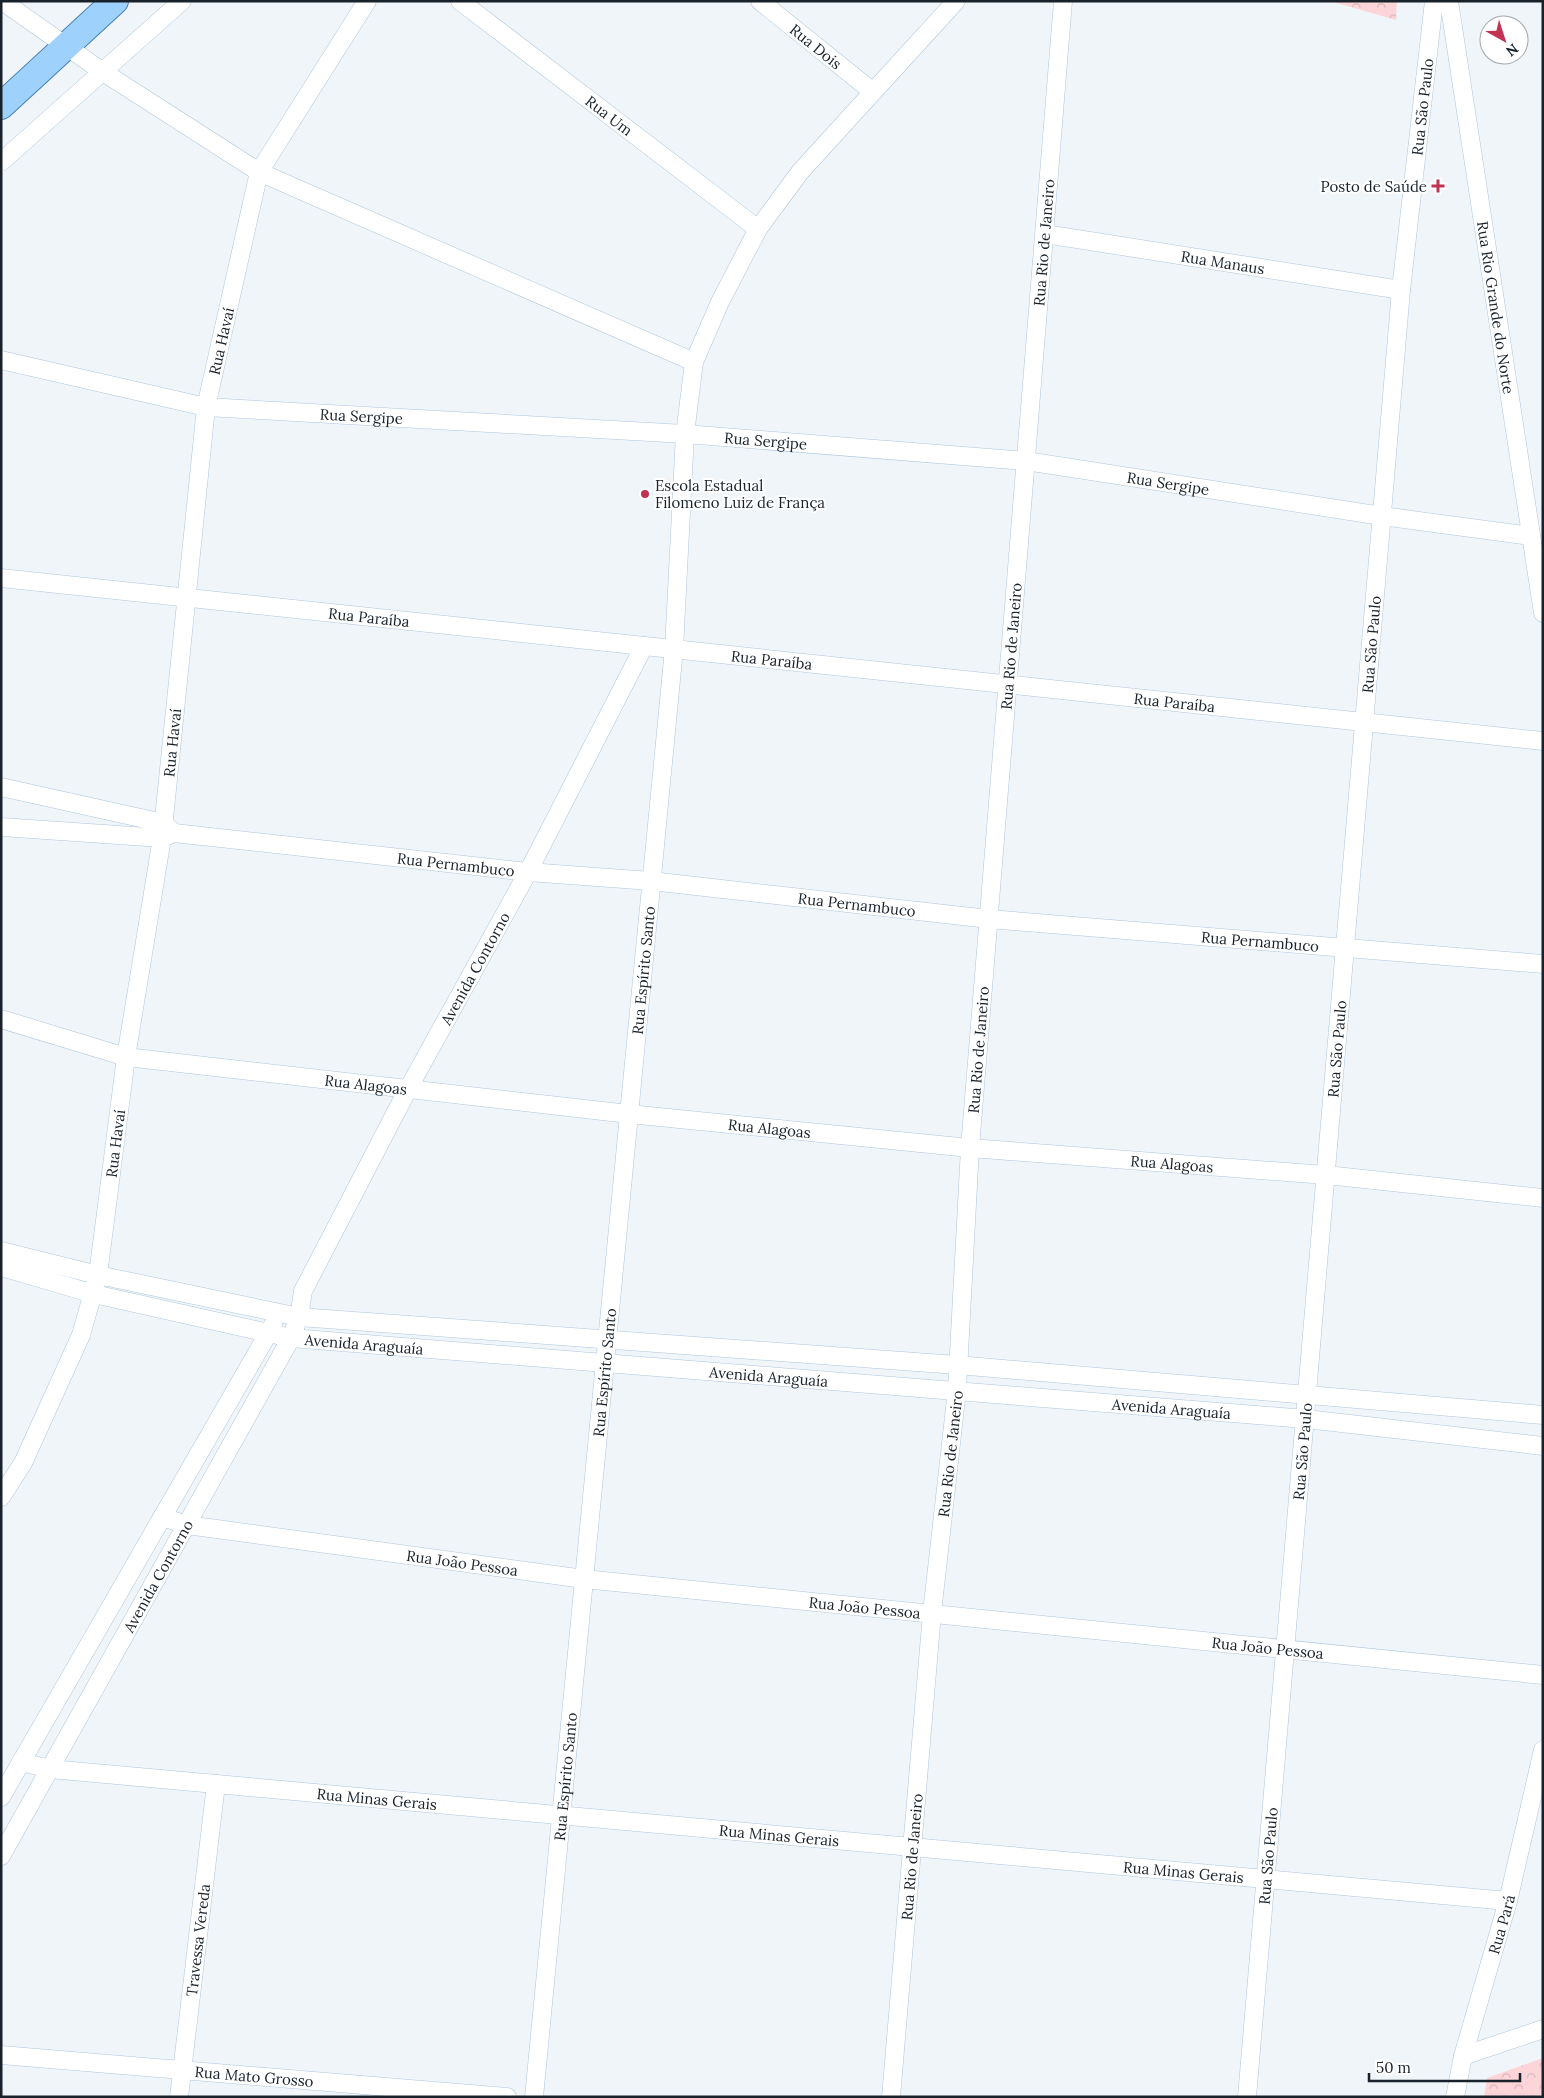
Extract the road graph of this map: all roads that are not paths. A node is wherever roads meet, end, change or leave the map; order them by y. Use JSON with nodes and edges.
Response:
{"nodes":[{"id":1,"x":2,"y":1,"type":"edge"},
{"id":2,"x":115,"y":1,"type":"edge"},
{"id":3,"x":182,"y":1,"type":"edge"},
{"id":4,"x":367,"y":1,"type":"edge"},
{"id":5,"x":460,"y":1,"type":"edge"},
{"id":6,"x":760,"y":1,"type":"edge"},
{"id":7,"x":956,"y":1,"type":"edge"},
{"id":8,"x":1434,"y":1,"type":"edge"},
{"id":9,"x":1448,"y":1,"type":"edge"},
{"id":10,"x":1063,"y":2,"type":"edge"},
{"id":11,"x":66,"y":46,"type":"junction"},
{"id":12,"x":103,"y":72,"type":"junction"},
{"id":13,"x":873,"y":92,"type":"junction"},
{"id":14,"x":1,"y":106,"type":"edge"},
{"id":15,"x":1,"y":162,"type":"edge"},
{"id":16,"x":259,"y":172,"type":"junction"},
{"id":17,"x":758,"y":229,"type":"junction"},
{"id":18,"x":1045,"y":234,"type":"junction"},
{"id":19,"x":1401,"y":290,"type":"junction"},
{"id":20,"x":1,"y":360,"type":"edge"},
{"id":21,"x":694,"y":362,"type":"junction"},
{"id":22,"x":206,"y":407,"type":"junction"},
{"id":23,"x":685,"y":434,"type":"junction"},
{"id":24,"x":1026,"y":461,"type":"junction"},
{"id":25,"x":1382,"y":516,"type":"junction"},
{"id":26,"x":1531,"y":536,"type":"junction"},
{"id":27,"x":1,"y":578,"type":"edge"},
{"id":28,"x":185,"y":597,"type":"junction"},
{"id":29,"x":1543,"y":614,"type":"edge"},
{"id":30,"x":644,"y":646,"type":"junction"},
{"id":31,"x":674,"y":649,"type":"junction"},
{"id":32,"x":1008,"y":684,"type":"junction"},
{"id":33,"x":1364,"y":722,"type":"junction"},
{"id":34,"x":1543,"y":741,"type":"edge"},
{"id":35,"x":1,"y":788,"type":"edge"},
{"id":36,"x":1,"y":827,"type":"edge"},
{"id":37,"x":166,"y":831,"type":"junction"},
{"id":38,"x":528,"y":872,"type":"junction"},
{"id":39,"x":651,"y":880,"type":"junction"},
{"id":40,"x":989,"y":919,"type":"junction"},
{"id":41,"x":1345,"y":949,"type":"junction"},
{"id":42,"x":1543,"y":964,"type":"edge"},
{"id":43,"x":1,"y":1019,"type":"edge"},
{"id":44,"x":126,"y":1057,"type":"junction"},
{"id":45,"x":408,"y":1089,"type":"junction"},
{"id":46,"x":629,"y":1114,"type":"junction"},
{"id":47,"x":970,"y":1148,"type":"junction"},
{"id":48,"x":1326,"y":1176,"type":"junction"},
{"id":49,"x":1543,"y":1198,"type":"edge"},
{"id":50,"x":1,"y":1251,"type":"edge"},
{"id":51,"x":1,"y":1267,"type":"edge"},
{"id":52,"x":98,"y":1275,"type":"junction"},
{"id":53,"x":303,"y":1291,"type":"junction"},
{"id":54,"x":94,"y":1294,"type":"junction"},
{"id":55,"x":280,"y":1313,"type":"junction"},
{"id":56,"x":299,"y":1317,"type":"junction"},
{"id":57,"x":269,"y":1334,"type":"junction"},
{"id":58,"x":292,"y":1338,"type":"junction"},
{"id":59,"x":607,"y":1340,"type":"junction"},
{"id":60,"x":605,"y":1364,"type":"junction"},
{"id":61,"x":957,"y":1365,"type":"junction"},
{"id":62,"x":957,"y":1390,"type":"junction"},
{"id":63,"x":1308,"y":1397,"type":"junction"},
{"id":64,"x":1376,"y":1402,"type":"junction"},
{"id":65,"x":1543,"y":1415,"type":"edge"},
{"id":66,"x":1306,"y":1419,"type":"junction"},
{"id":67,"x":1374,"y":1427,"type":"junction"},
{"id":68,"x":1543,"y":1446,"type":"edge"},
{"id":69,"x":1,"y":1496,"type":"edge"},
{"id":70,"x":162,"y":1517,"type":"junction"},
{"id":71,"x":187,"y":1525,"type":"junction"},
{"id":72,"x":584,"y":1579,"type":"junction"},
{"id":73,"x":932,"y":1613,"type":"junction"},
{"id":74,"x":1286,"y":1649,"type":"junction"},
{"id":75,"x":1543,"y":1675,"type":"edge"},
{"id":76,"x":1543,"y":1750,"type":"edge"},
{"id":77,"x":21,"y":1762,"type":"junction"},
{"id":78,"x":50,"y":1769,"type":"junction"},
{"id":79,"x":216,"y":1784,"type":"junction"},
{"id":80,"x":1,"y":1797,"type":"edge"},
{"id":81,"x":561,"y":1815,"type":"junction"},
{"id":82,"x":912,"y":1847,"type":"junction"},
{"id":83,"x":1,"y":1856,"type":"edge"},
{"id":84,"x":1266,"y":1879,"type":"junction"},
{"id":85,"x":1508,"y":1901,"type":"junction"},
{"id":86,"x":1543,"y":2029,"type":"edge"},
{"id":87,"x":1,"y":2055,"type":"edge"},
{"id":88,"x":1463,"y":2056,"type":"junction"},
{"id":89,"x":181,"y":2070,"type":"junction"},
{"id":90,"x":179,"y":2097,"type":"edge"},
{"id":91,"x":507,"y":2097,"type":"edge"},
{"id":92,"x":534,"y":2097,"type":"edge"},
{"id":93,"x":891,"y":2097,"type":"edge"},
{"id":94,"x":1247,"y":2097,"type":"edge"},
{"id":95,"x":1455,"y":2097,"type":"edge"}],
"edges":[{"from":1,"to":11,"type":"street"},
{"from":2,"to":11,"type":"main road"},
{"from":3,"to":12,"type":"street"},
{"from":4,"to":16,"type":"street","name":"Rua Havaí"},
{"from":5,"to":17,"type":"street","name":"Rua Um"},
{"from":6,"to":13,"type":"street","name":"Rua Dois"},
{"from":7,"to":13,"type":"street","name":"Rua Espírito Santo"},
{"from":8,"to":19,"type":"street","name":"Rua São Paulo"},
{"from":9,"to":26,"type":"street","name":"Rua Rio Grande do Norte"},
{"from":10,"to":18,"type":"street","name":"Rua Rio de Janeiro"},
{"from":11,"to":12,"type":"street"},
{"from":11,"to":14,"type":"main road"},
{"from":12,"to":15,"type":"street"},
{"from":12,"to":16,"type":"street"},
{"from":13,"to":17,"type":"street","name":"Rua Espírito Santo"},
{"from":16,"to":21,"type":"street"},
{"from":16,"to":22,"type":"street","name":"Rua Havaí"},
{"from":17,"to":21,"type":"street","name":"Rua Espírito Santo"},
{"from":18,"to":19,"type":"street","name":"Rua Manaus"},
{"from":18,"to":24,"type":"street","name":"Rua Rio de Janeiro"},
{"from":19,"to":25,"type":"street","name":"Rua São Paulo"},
{"from":20,"to":22,"type":"street","name":"Rua Sergipe"},
{"from":21,"to":23,"type":"street","name":"Rua Espírito Santo"},
{"from":22,"to":23,"type":"street","name":"Rua Sergipe"},
{"from":22,"to":28,"type":"street","name":"Rua Havaí"},
{"from":23,"to":24,"type":"street","name":"Rua Sergipe"},
{"from":23,"to":31,"type":"street","name":"Rua Espírito Santo"},
{"from":24,"to":25,"type":"street","name":"Rua Sergipe"},
{"from":24,"to":32,"type":"street","name":"Rua Rio de Janeiro"},
{"from":25,"to":26,"type":"street","name":"Rua Sergipe"},
{"from":25,"to":33,"type":"street","name":"Rua São Paulo"},
{"from":26,"to":29,"type":"street","name":"Rua Rio Grande do Norte"},
{"from":27,"to":28,"type":"street","name":"Rua Paraíba"},
{"from":28,"to":30,"type":"street","name":"Rua Paraíba"},
{"from":28,"to":37,"type":"street","name":"Rua Havaí"},
{"from":30,"to":31,"type":"street","name":"Rua Paraíba"},
{"from":30,"to":38,"type":"street","name":"Avenida Contorno"},
{"from":31,"to":32,"type":"street","name":"Rua Paraíba"},
{"from":31,"to":39,"type":"street","name":"Rua Espírito Santo"},
{"from":32,"to":33,"type":"street","name":"Rua Paraíba"},
{"from":32,"to":40,"type":"street","name":"Rua Rio de Janeiro"},
{"from":33,"to":34,"type":"street","name":"Rua Paraíba"},
{"from":33,"to":41,"type":"street","name":"Rua São Paulo"},
{"from":35,"to":37,"type":"street","name":"Rua Pernambuco"},
{"from":36,"to":37,"type":"street","name":"Rua Pernambuco"},
{"from":37,"to":38,"type":"street","name":"Rua Pernambuco"},
{"from":37,"to":44,"type":"street","name":"Rua Havaí"},
{"from":38,"to":39,"type":"street","name":"Rua Pernambuco"},
{"from":38,"to":45,"type":"street","name":"Avenida Contorno"},
{"from":39,"to":40,"type":"street","name":"Rua Pernambuco"},
{"from":39,"to":46,"type":"street","name":"Rua Espírito Santo"},
{"from":40,"to":41,"type":"street","name":"Rua Pernambuco"},
{"from":40,"to":47,"type":"street","name":"Rua Rio de Janeiro"},
{"from":41,"to":42,"type":"street","name":"Rua Pernambuco"},
{"from":41,"to":48,"type":"street","name":"Rua São Paulo"},
{"from":43,"to":44,"type":"street","name":"Rua Alagoas"},
{"from":44,"to":45,"type":"street","name":"Rua Alagoas"},
{"from":44,"to":52,"type":"street","name":"Rua Havaí"},
{"from":45,"to":46,"type":"street","name":"Rua Alagoas"},
{"from":45,"to":53,"type":"street","name":"Avenida Contorno"},
{"from":46,"to":47,"type":"street","name":"Rua Alagoas"},
{"from":46,"to":59,"type":"street","name":"Rua Espírito Santo"},
{"from":47,"to":48,"type":"street","name":"Rua Alagoas"},
{"from":47,"to":61,"type":"street","name":"Rua Rio de Janeiro"},
{"from":48,"to":49,"type":"street","name":"Rua Alagoas"},
{"from":48,"to":63,"type":"street","name":"Rua São Paulo"},
{"from":50,"to":52,"type":"street","name":"Avenida Araguaía"},
{"from":51,"to":54,"type":"street","name":"Avenida Araguaía"},
{"from":52,"to":54,"type":"street","name":"Rua Havaí"},
{"from":52,"to":55,"type":"street","name":"Avenida Araguaía"},
{"from":53,"to":55,"type":"street","name":"Avenida Contorno"},
{"from":53,"to":56,"type":"street","name":"Avenida Contorno"},
{"from":54,"to":57,"type":"street","name":"Avenida Araguaía"},
{"from":54,"to":69,"type":"street","name":"Rua Havaí"},
{"from":55,"to":56,"type":"street","name":"Avenida Araguaía"},
{"from":55,"to":57,"type":"street","name":"Avenida Contorno"},
{"from":56,"to":58,"type":"street","name":"Avenida Contorno"},
{"from":56,"to":59,"type":"street","name":"Avenida Araguaía"},
{"from":57,"to":58,"type":"street","name":"Avenida Araguaía"},
{"from":57,"to":70,"type":"street","name":"Avenida Contorno"},
{"from":58,"to":60,"type":"street","name":"Avenida Araguaía"},
{"from":58,"to":71,"type":"street","name":"Avenida Contorno"},
{"from":59,"to":60,"type":"street","name":"Rua Espírito Santo"},
{"from":59,"to":61,"type":"street","name":"Avenida Araguaía"},
{"from":60,"to":62,"type":"street","name":"Avenida Araguaía"},
{"from":60,"to":72,"type":"street","name":"Rua Espírito Santo"},
{"from":61,"to":62,"type":"street","name":"Rua Rio de Janeiro"},
{"from":61,"to":63,"type":"street","name":"Avenida Araguaía"},
{"from":62,"to":66,"type":"street","name":"Avenida Araguaía"},
{"from":62,"to":73,"type":"street","name":"Rua Rio de Janeiro"},
{"from":63,"to":64,"type":"street","name":"Avenida Araguaía"},
{"from":63,"to":66,"type":"street","name":"Rua São Paulo"},
{"from":64,"to":65,"type":"street","name":"Avenida Araguaía"},
{"from":64,"to":67,"type":"street"},
{"from":66,"to":67,"type":"street","name":"Avenida Araguaía"},
{"from":66,"to":74,"type":"street","name":"Rua São Paulo"},
{"from":67,"to":68,"type":"street","name":"Avenida Araguaía"},
{"from":70,"to":71,"type":"street","name":"Rua João Pessoa"},
{"from":70,"to":77,"type":"street","name":"Avenida Contorno"},
{"from":71,"to":72,"type":"street","name":"Rua João Pessoa"},
{"from":71,"to":78,"type":"street","name":"Avenida Contorno"},
{"from":72,"to":73,"type":"street","name":"Rua João Pessoa"},
{"from":72,"to":81,"type":"street","name":"Rua Espírito Santo"},
{"from":73,"to":74,"type":"street","name":"Rua João Pessoa"},
{"from":73,"to":82,"type":"street","name":"Rua Rio de Janeiro"},
{"from":74,"to":75,"type":"street","name":"Rua João Pessoa"},
{"from":74,"to":84,"type":"street","name":"Rua São Paulo"},
{"from":76,"to":85,"type":"street","name":"Rua Pará"},
{"from":77,"to":78,"type":"street","name":"Rua Minas Gerais"},
{"from":77,"to":80,"type":"street","name":"Avenida Contorno"},
{"from":78,"to":79,"type":"street","name":"Rua Minas Gerais"},
{"from":78,"to":83,"type":"street","name":"Avenida Contorno"},
{"from":79,"to":81,"type":"street","name":"Rua Minas Gerais"},
{"from":79,"to":89,"type":"street","name":"Travessa Vereda"},
{"from":81,"to":82,"type":"street","name":"Rua Minas Gerais"},
{"from":81,"to":92,"type":"street","name":"Rua Espírito Santo"},
{"from":82,"to":84,"type":"street","name":"Rua Minas Gerais"},
{"from":82,"to":93,"type":"street","name":"Rua Rio de Janeiro"},
{"from":84,"to":85,"type":"street","name":"Rua Minas Gerais"},
{"from":84,"to":94,"type":"street","name":"Rua São Paulo"},
{"from":85,"to":88,"type":"street","name":"Rua Pará"},
{"from":86,"to":88,"type":"street"},
{"from":87,"to":89,"type":"street","name":"Rua Mato Grosso"},
{"from":88,"to":95,"type":"street","name":"Rua Pará"},
{"from":89,"to":90,"type":"street","name":"Travessa Vereda"},
{"from":89,"to":91,"type":"street","name":"Rua Mato Grosso"}]}
